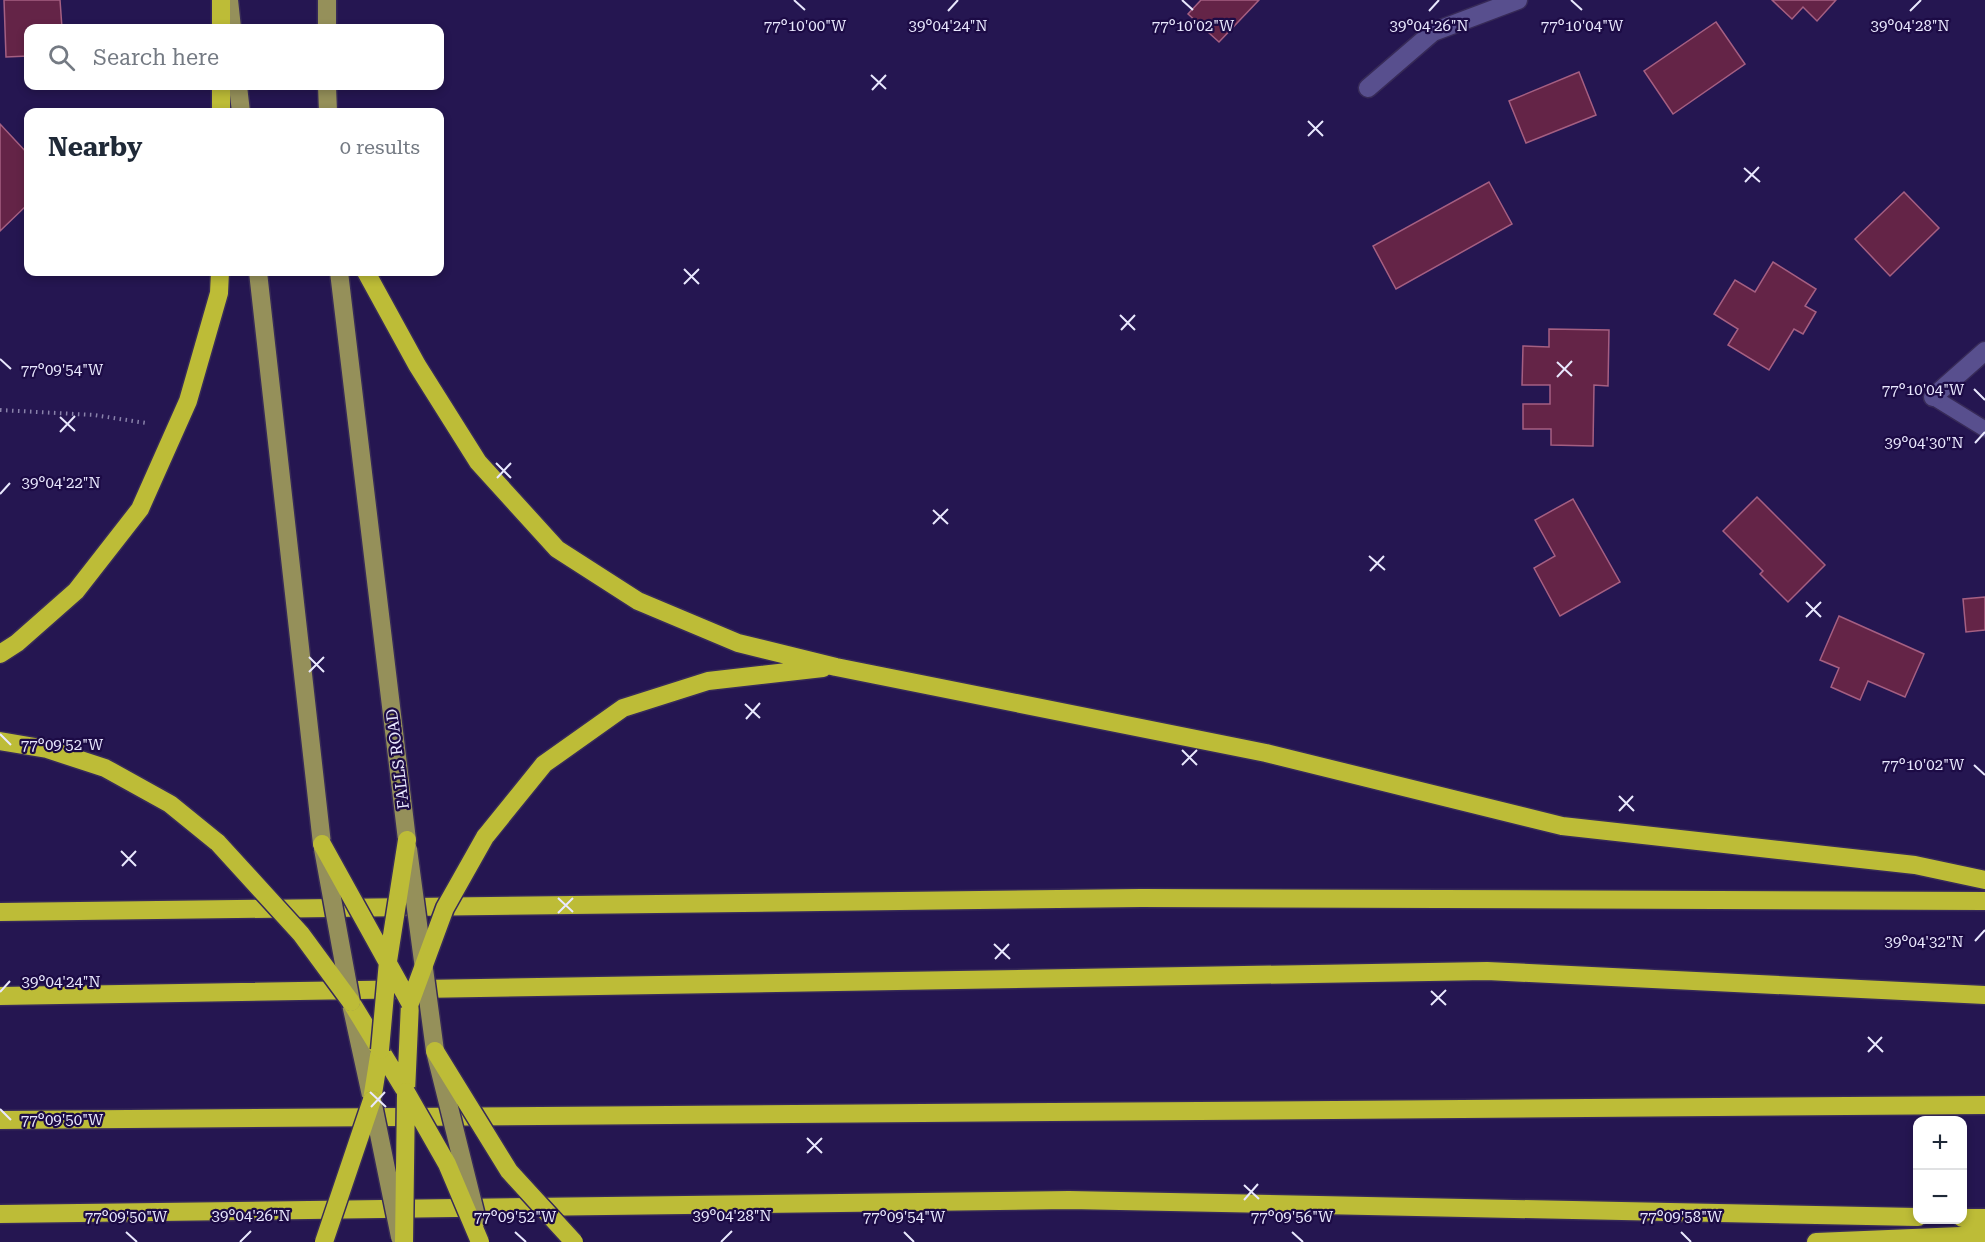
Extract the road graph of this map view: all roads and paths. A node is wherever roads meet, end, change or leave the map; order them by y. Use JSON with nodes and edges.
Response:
{"nodes":[{"id":1,"x":221,"y":0,"type":"edge"},
{"id":2,"x":229,"y":0,"type":"edge"},
{"id":3,"x":327,"y":0,"type":"edge"},
{"id":4,"x":1518,"y":0,"type":"edge"},
{"id":5,"x":221,"y":24,"type":"edge"},
{"id":6,"x":232,"y":24,"type":"edge"},
{"id":7,"x":327,"y":24,"type":"edge"},
{"id":8,"x":1368,"y":88,"type":"dead end"},
{"id":9,"x":221,"y":90,"type":"edge"},
{"id":10,"x":238,"y":90,"type":"edge"},
{"id":11,"x":327,"y":90,"type":"edge"},
{"id":12,"x":221,"y":108,"type":"edge"},
{"id":13,"x":241,"y":108,"type":"edge"},
{"id":14,"x":328,"y":108,"type":"edge"},
{"id":15,"x":220,"y":276,"type":"edge"},
{"id":16,"x":258,"y":276,"type":"edge"},
{"id":17,"x":339,"y":276,"type":"edge"},
{"id":18,"x":368,"y":276,"type":"edge"},
{"id":19,"x":1985,"y":351,"type":"edge"},
{"id":20,"x":1934,"y":397,"type":"joint"},
{"id":21,"x":0,"y":410,"type":"edge"},
{"id":22,"x":146,"y":423,"type":"dead end"},
{"id":23,"x":1985,"y":429,"type":"edge"},
{"id":24,"x":0,"y":654,"type":"edge"},
{"id":25,"x":836,"y":667,"type":"junction"},
{"id":26,"x":0,"y":741,"type":"edge"},
{"id":27,"x":406,"y":840,"type":"junction"},
{"id":28,"x":322,"y":844,"type":"junction"},
{"id":29,"x":1985,"y":880,"type":"edge"},
{"id":30,"x":1985,"y":901,"type":"edge"},
{"id":31,"x":0,"y":912,"type":"edge"},
{"id":32,"x":388,"y":961,"type":"junction"},
{"id":33,"x":423,"y":966,"type":"junction"},
{"id":34,"x":1985,"y":994,"type":"edge"},
{"id":35,"x":0,"y":996,"type":"edge"},
{"id":36,"x":351,"y":1002,"type":"junction"},
{"id":37,"x":410,"y":1003,"type":"junction"},
{"id":38,"x":380,"y":1050,"type":"junction"},
{"id":39,"x":435,"y":1051,"type":"junction"},
{"id":40,"x":406,"y":1092,"type":"junction"},
{"id":41,"x":372,"y":1100,"type":"junction"},
{"id":42,"x":1985,"y":1105,"type":"edge"},
{"id":43,"x":0,"y":1120,"type":"edge"},
{"id":44,"x":0,"y":1214,"type":"edge"},
{"id":45,"x":1913,"y":1217,"type":"edge"},
{"id":46,"x":1967,"y":1218,"type":"edge"},
{"id":47,"x":1985,"y":1218,"type":"edge"},
{"id":48,"x":1985,"y":1235,"type":"edge"},
{"id":49,"x":324,"y":1242,"type":"edge"},
{"id":50,"x":402,"y":1242,"type":"edge"},
{"id":51,"x":481,"y":1242,"type":"edge"},
{"id":52,"x":574,"y":1242,"type":"edge"},
{"id":53,"x":1816,"y":1242,"type":"edge"}],
"edges":[{"from":1,"to":5,"type":"highway"},
{"from":2,"to":6,"type":"main road"},
{"from":3,"to":7,"type":"main road"},
{"from":4,"to":8,"type":"street"},
{"from":9,"to":12,"type":"highway"},
{"from":10,"to":13,"type":"main road"},
{"from":11,"to":14,"type":"main road"},
{"from":15,"to":24,"type":"highway"},
{"from":16,"to":28,"type":"main road"},
{"from":17,"to":27,"type":"main road","name":"FALLS ROAD"},
{"from":18,"to":25,"type":"highway"},
{"from":19,"to":20,"type":"street"},
{"from":20,"to":23,"type":"lane"},
{"from":21,"to":22,"type":"path"},
{"from":25,"to":29,"type":"highway"},
{"from":25,"to":33,"type":"highway","bridge":true},
{"from":26,"to":36,"type":"highway","bridge":true},
{"from":27,"to":32,"type":"highway","bridge":true},
{"from":27,"to":33,"type":"main road","name":"FALLS ROAD","bridge":true},
{"from":28,"to":32,"type":"highway","bridge":true},
{"from":28,"to":36,"type":"main road","bridge":true},
{"from":30,"to":31,"type":"highway"},
{"from":32,"to":37,"type":"highway","bridge":true},
{"from":32,"to":38,"type":"highway","bridge":true},
{"from":33,"to":37,"type":"highway","bridge":true},
{"from":33,"to":39,"type":"main road","name":"FALLS ROAD","bridge":true},
{"from":34,"to":35,"type":"highway"},
{"from":36,"to":38,"type":"highway"},
{"from":36,"to":41,"type":"main road"},
{"from":37,"to":39,"type":"highway","bridge":true},
{"from":37,"to":40,"type":"highway"},
{"from":38,"to":40,"type":"highway"},
{"from":38,"to":41,"type":"highway"},
{"from":39,"to":51,"type":"main road","name":"FALLS ROAD","bridge":true},
{"from":39,"to":52,"type":"highway","bridge":true},
{"from":40,"to":50,"type":"highway","bridge":true},
{"from":40,"to":51,"type":"highway","bridge":true},
{"from":41,"to":49,"type":"highway","bridge":true},
{"from":41,"to":50,"type":"main road","bridge":true},
{"from":42,"to":43,"type":"highway"},
{"from":44,"to":45,"type":"highway"},
{"from":46,"to":47,"type":"highway"},
{"from":48,"to":53,"type":"highway"}]}
